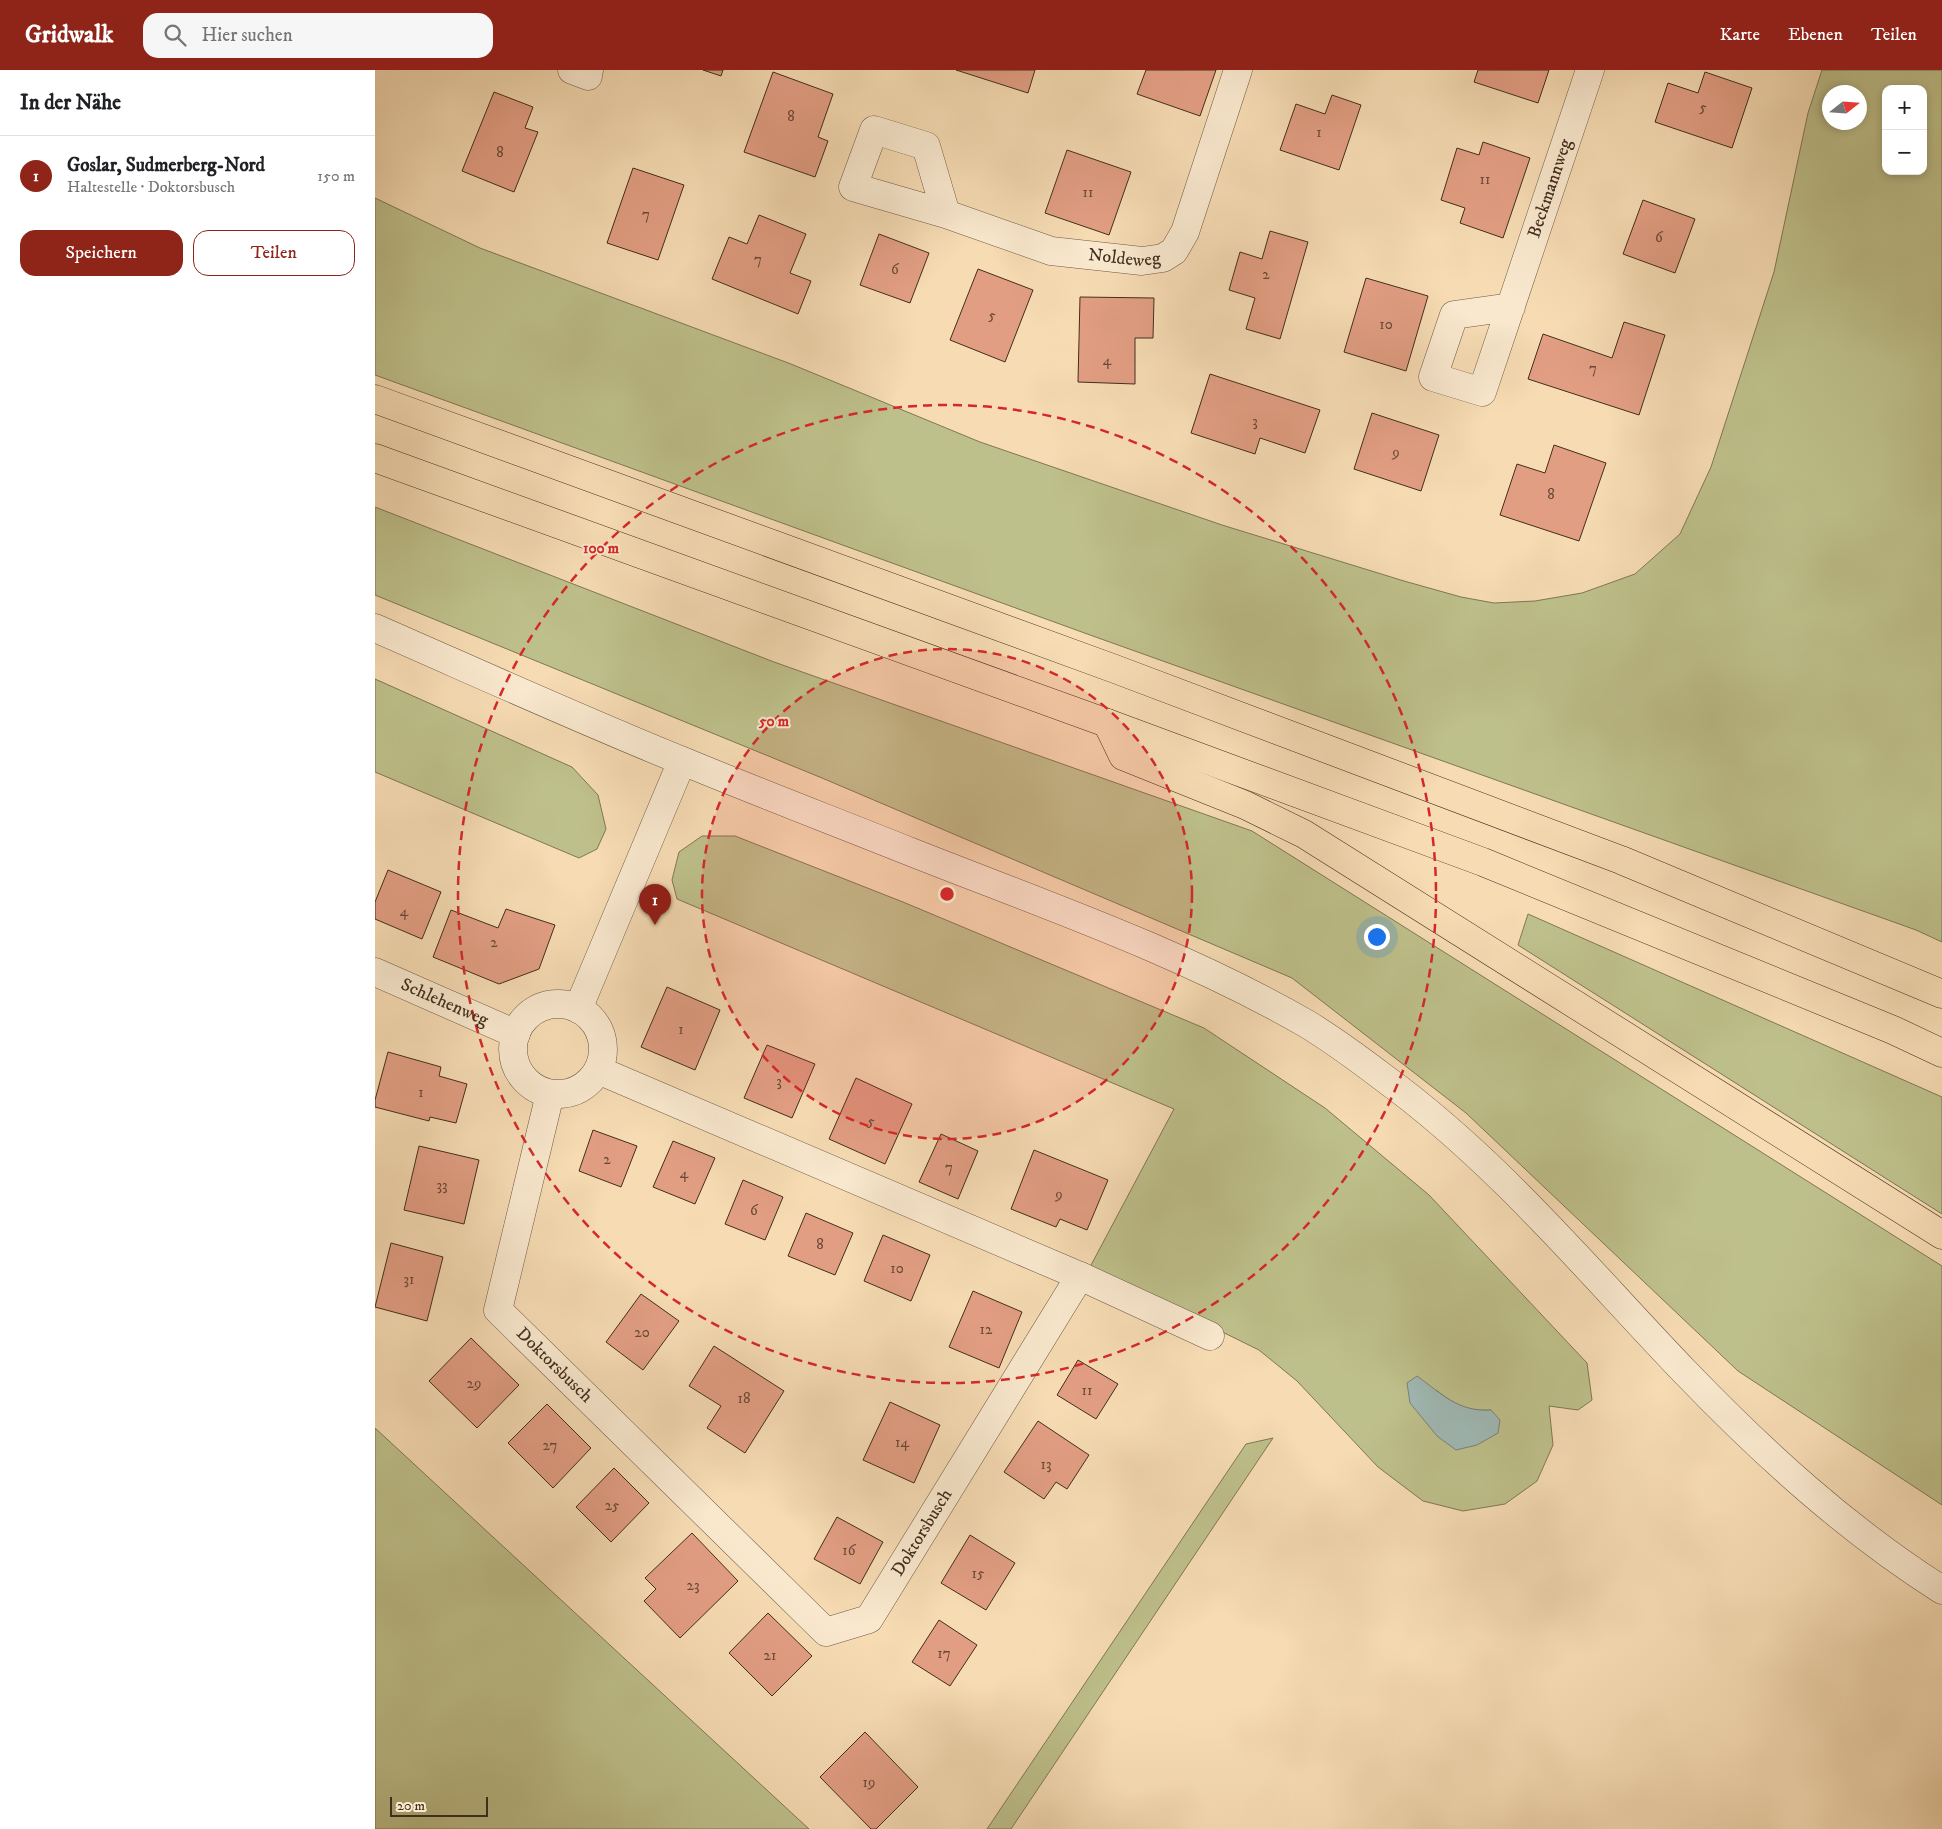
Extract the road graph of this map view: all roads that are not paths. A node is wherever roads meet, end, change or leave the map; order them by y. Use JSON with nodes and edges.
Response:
{"nodes":[{"id":1,"x":572,"y":70,"type":"edge"},
{"id":2,"x":589,"y":70,"type":"edge"},
{"id":3,"x":1238,"y":70,"type":"edge"},
{"id":4,"x":1590,"y":70,"type":"edge"},
{"id":5,"x":946,"y":214,"type":"dead end"},
{"id":6,"x":1511,"y":307,"type":"dead end"},
{"id":7,"x":375,"y":399,"type":"edge"},
{"id":8,"x":375,"y":458,"type":"edge"},
{"id":9,"x":375,"y":628,"type":"edge"},
{"id":10,"x":1107,"y":723,"type":"junction"},
{"id":11,"x":682,"y":761,"type":"junction"},
{"id":12,"x":375,"y":972,"type":"edge"},
{"id":13,"x":1942,"y":994,"type":"edge"},
{"id":14,"x":577,"y":1009,"type":"junction"},
{"id":15,"x":516,"y":1034,"type":"junction"},
{"id":16,"x":1942,"y":1052,"type":"edge"},
{"id":17,"x":598,"y":1070,"type":"junction"},
{"id":18,"x":550,"y":1094,"type":"junction"},
{"id":19,"x":1942,"y":1235,"type":"edge"},
{"id":20,"x":1080,"y":1276,"type":"junction"},
{"id":21,"x":1210,"y":1336,"type":"dead end"},
{"id":22,"x":1942,"y":1590,"type":"edge"}],
"edges":[{"from":1,"to":2,"type":"street"},
{"from":3,"to":5,"type":"street","name":"Noldeweg"},
{"from":4,"to":6,"type":"street","name":"Beckmannweg"},
{"from":7,"to":13,"type":"highway"},
{"from":8,"to":10,"type":"highway"},
{"from":9,"to":11,"type":"street"},
{"from":10,"to":16,"type":"highway"},
{"from":10,"to":19,"type":"highway"},
{"from":11,"to":14,"type":"street"},
{"from":11,"to":22,"type":"street"},
{"from":12,"to":15,"type":"street","name":"Schlehenweg"},
{"from":14,"to":15,"type":"street"},
{"from":14,"to":17,"type":"street"},
{"from":15,"to":18,"type":"street"},
{"from":17,"to":18,"type":"street"},
{"from":17,"to":20,"type":"street"},
{"from":18,"to":20,"type":"street","name":"Doktorsbusch"},
{"from":20,"to":21,"type":"street"}]}
